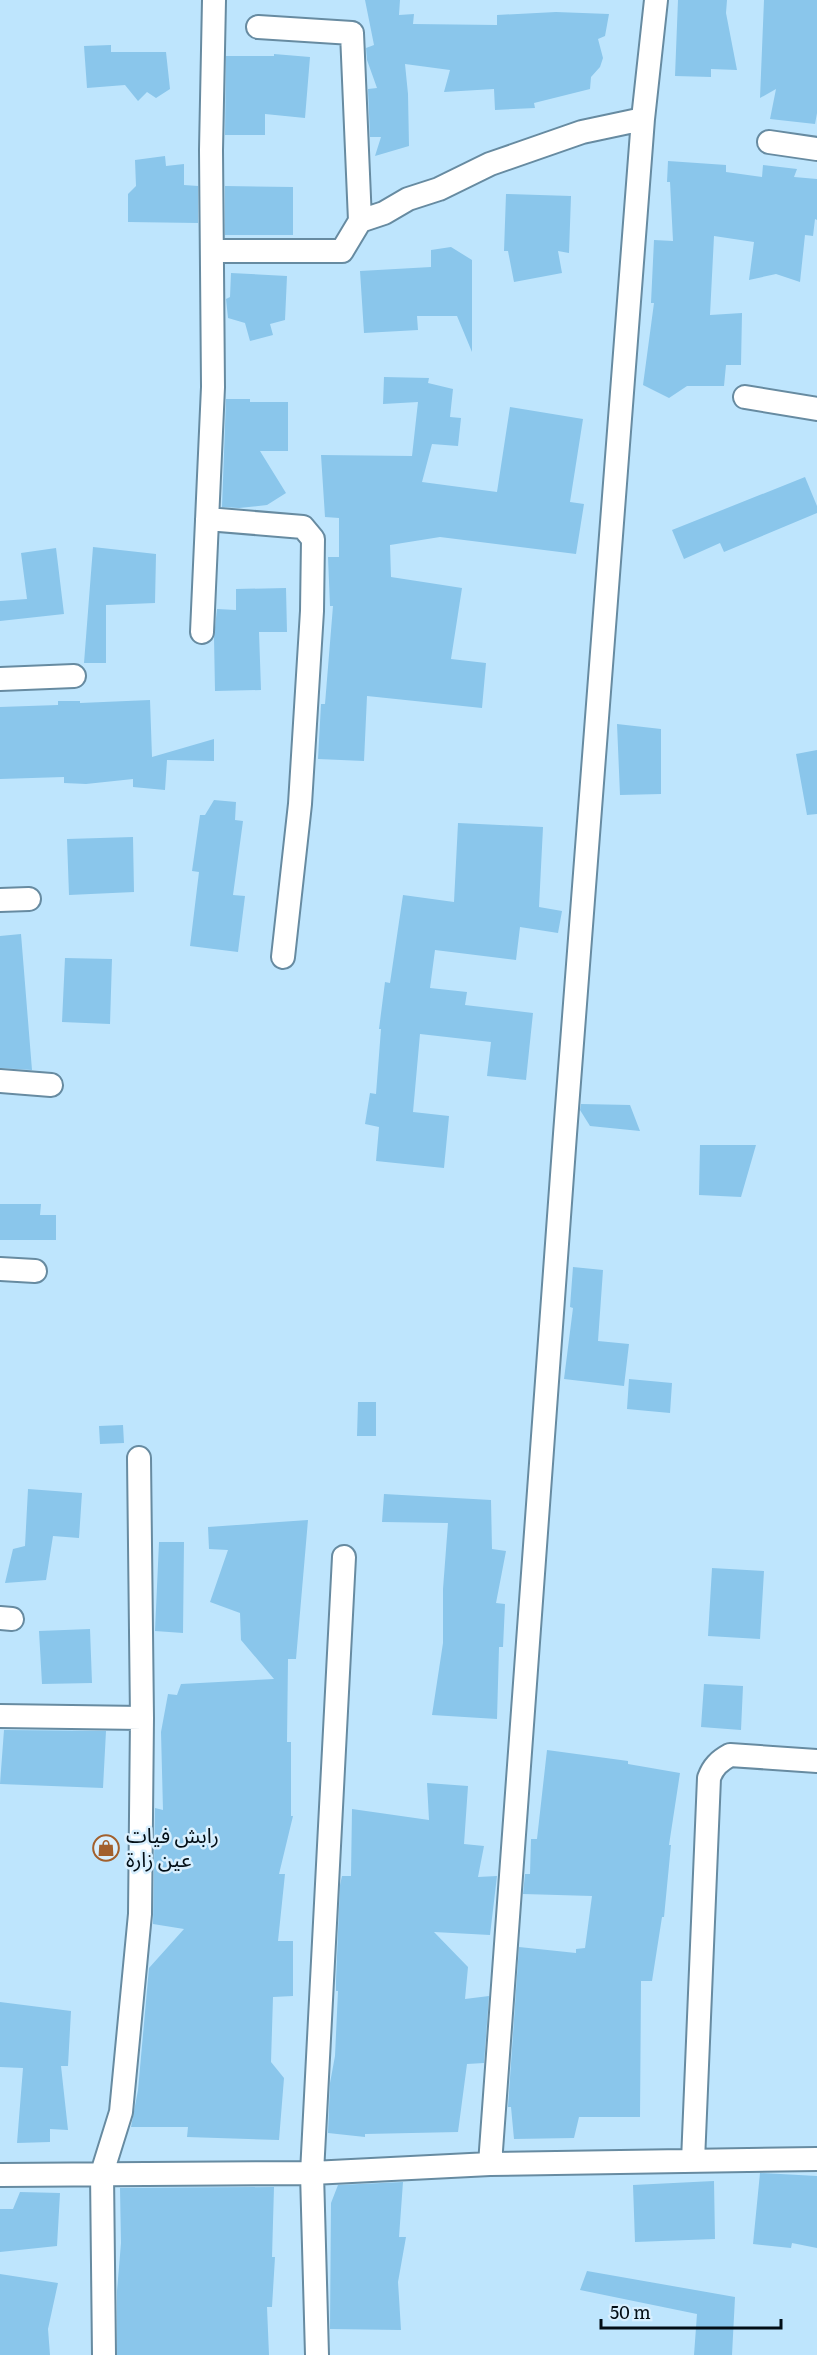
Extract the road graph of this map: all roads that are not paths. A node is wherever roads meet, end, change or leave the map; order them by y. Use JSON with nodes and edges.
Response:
{"nodes":[{"id":1,"x":214,"y":0,"type":"edge"},
{"id":2,"x":656,"y":0,"type":"edge"},
{"id":3,"x":258,"y":27,"type":"dead end"},
{"id":4,"x":644,"y":119,"type":"junction"},
{"id":5,"x":769,"y":142,"type":"dead end"},
{"id":6,"x":817,"y":149,"type":"edge"},
{"id":7,"x":360,"y":222,"type":"junction"},
{"id":8,"x":212,"y":251,"type":"junction"},
{"id":9,"x":746,"y":397,"type":"dead end"},
{"id":10,"x":817,"y":409,"type":"edge"},
{"id":11,"x":207,"y":519,"type":"junction"},
{"id":12,"x":202,"y":632,"type":"dead end"},
{"id":13,"x":74,"y":676,"type":"dead end"},
{"id":14,"x":0,"y":679,"type":"edge"},
{"id":15,"x":29,"y":899,"type":"dead end"},
{"id":16,"x":0,"y":900,"type":"edge"},
{"id":17,"x":284,"y":957,"type":"dead end"},
{"id":18,"x":0,"y":1081,"type":"edge"},
{"id":19,"x":51,"y":1085,"type":"dead end"},
{"id":20,"x":0,"y":1269,"type":"edge"},
{"id":21,"x":34,"y":1271,"type":"dead end"},
{"id":22,"x":139,"y":1458,"type":"dead end"},
{"id":23,"x":344,"y":1557,"type":"dead end"},
{"id":24,"x":0,"y":1716,"type":"edge"},
{"id":25,"x":142,"y":1718,"type":"junction"},
{"id":26,"x":817,"y":1761,"type":"edge"},
{"id":27,"x":817,"y":2159,"type":"edge"},
{"id":28,"x":693,"y":2161,"type":"junction"},
{"id":29,"x":490,"y":2164,"type":"junction"},
{"id":30,"x":102,"y":2173,"type":"junction"},
{"id":31,"x":312,"y":2173,"type":"junction"},
{"id":32,"x":0,"y":2175,"type":"edge"},
{"id":33,"x":104,"y":2355,"type":"edge"},
{"id":34,"x":317,"y":2355,"type":"edge"}],
"edges":[{"from":1,"to":8,"type":"street"},
{"from":2,"to":4,"type":"street"},
{"from":3,"to":7,"type":"street"},
{"from":4,"to":7,"type":"street"},
{"from":4,"to":29,"type":"street"},
{"from":5,"to":6,"type":"street"},
{"from":7,"to":8,"type":"street"},
{"from":8,"to":11,"type":"street"},
{"from":9,"to":10,"type":"street"},
{"from":11,"to":12,"type":"street"},
{"from":11,"to":17,"type":"street"},
{"from":13,"to":14,"type":"street"},
{"from":15,"to":16,"type":"street"},
{"from":18,"to":19,"type":"street"},
{"from":20,"to":21,"type":"street"},
{"from":22,"to":25,"type":"street"},
{"from":23,"to":31,"type":"street"},
{"from":24,"to":25,"type":"street"},
{"from":25,"to":30,"type":"street"},
{"from":26,"to":28,"type":"street"},
{"from":27,"to":28,"type":"street"},
{"from":28,"to":29,"type":"street"},
{"from":29,"to":31,"type":"street"},
{"from":30,"to":31,"type":"street"},
{"from":30,"to":32,"type":"street"},
{"from":30,"to":33,"type":"street"},
{"from":31,"to":34,"type":"street"}]}
